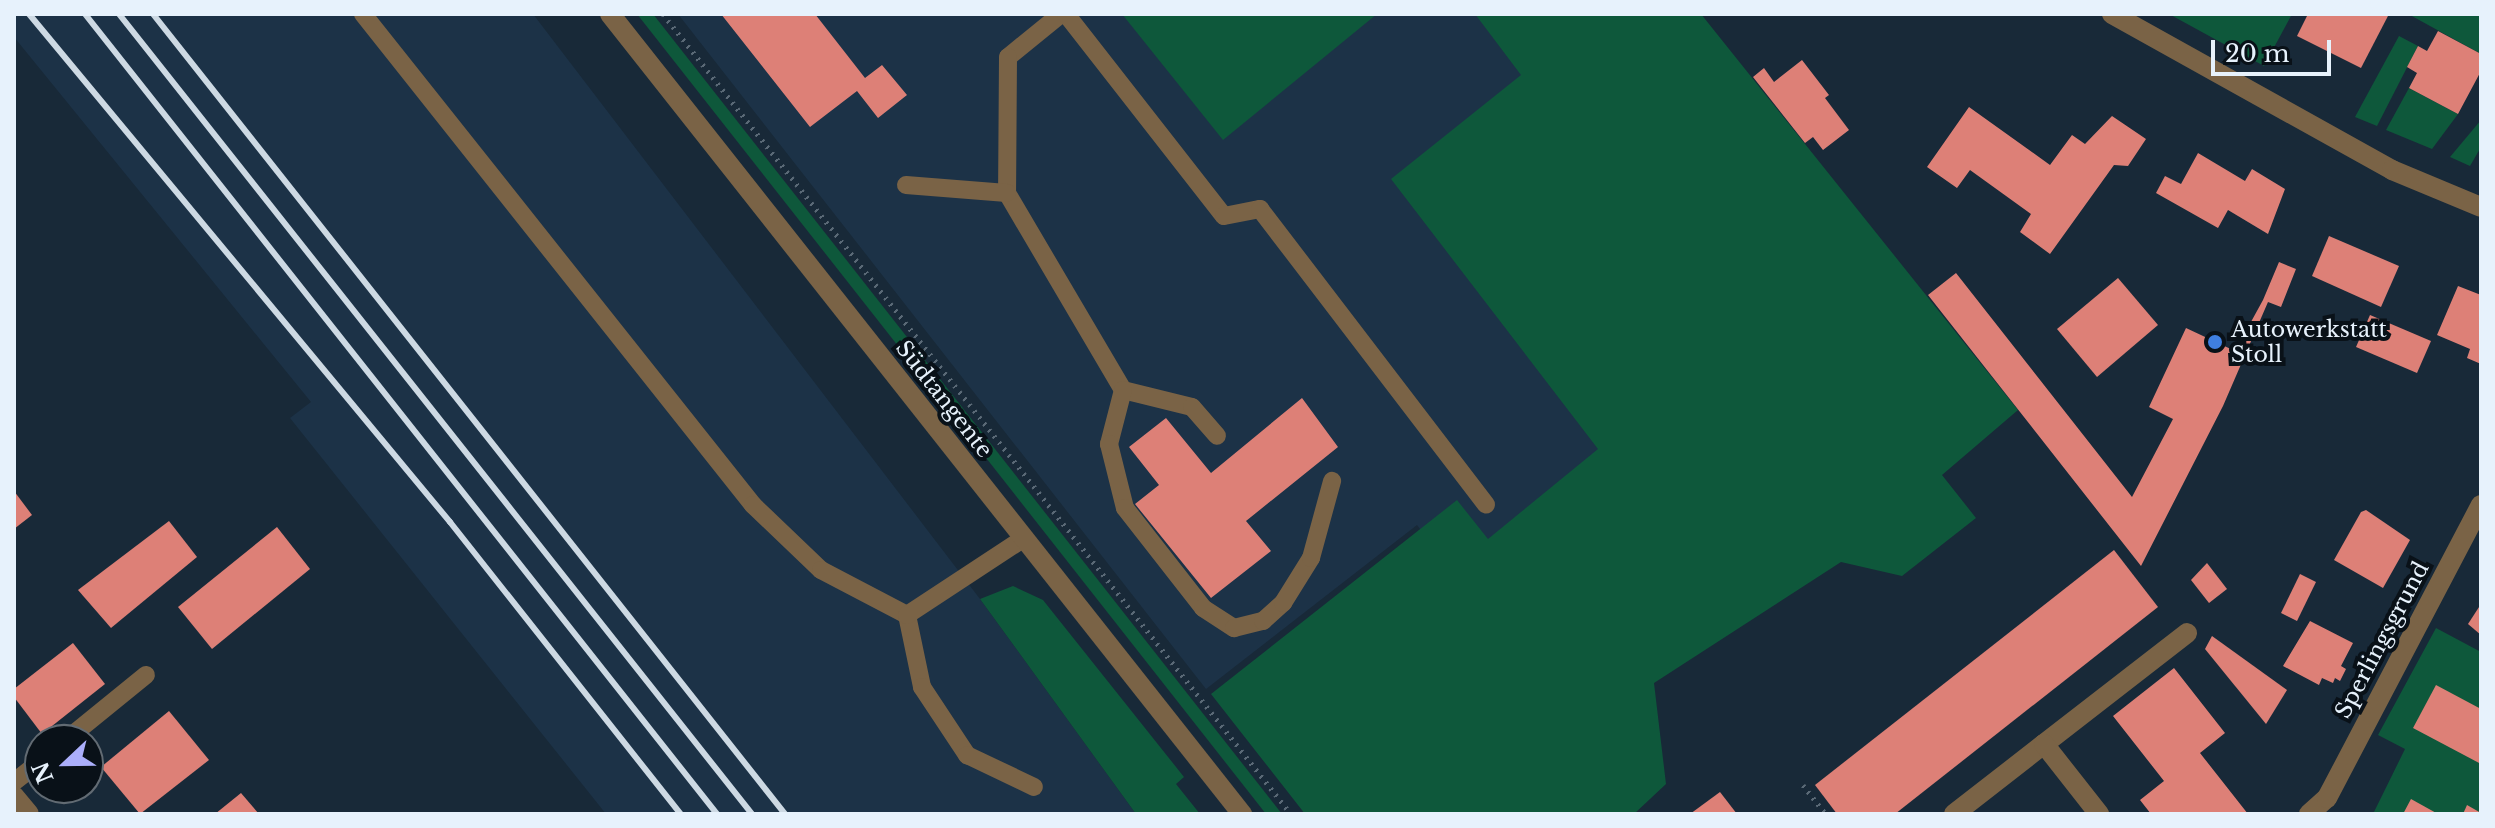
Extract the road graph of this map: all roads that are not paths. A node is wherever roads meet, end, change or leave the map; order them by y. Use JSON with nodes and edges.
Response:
{"nodes":[{"id":1,"x":363,"y":14,"type":"edge"},
{"id":2,"x":610,"y":14,"type":"edge"},
{"id":3,"x":1063,"y":14,"type":"edge"},
{"id":4,"x":2112,"y":14,"type":"edge"},
{"id":5,"x":906,"y":185,"type":"dead end"},
{"id":6,"x":1007,"y":193,"type":"junction"},
{"id":7,"x":2481,"y":207,"type":"edge"},
{"id":8,"x":1123,"y":390,"type":"junction"},
{"id":9,"x":1217,"y":436,"type":"dead end"},
{"id":10,"x":1332,"y":481,"type":"dead end"},
{"id":11,"x":1486,"y":505,"type":"dead end"},
{"id":12,"x":2481,"y":505,"type":"edge"},
{"id":13,"x":1024,"y":538,"type":"junction"},
{"id":14,"x":907,"y":615,"type":"junction"},
{"id":15,"x":2187,"y":633,"type":"dead end"},
{"id":16,"x":146,"y":675,"type":"dead end"},
{"id":17,"x":86,"y":724,"type":"edge"},
{"id":18,"x":2044,"y":744,"type":"junction"},
{"id":19,"x":1034,"y":787,"type":"dead end"},
{"id":20,"x":14,"y":796,"type":"edge"},
{"id":21,"x":29,"y":814,"type":"edge"},
{"id":22,"x":1242,"y":814,"type":"edge"},
{"id":23,"x":1954,"y":814,"type":"edge"},
{"id":24,"x":2099,"y":814,"type":"edge"},
{"id":25,"x":2309,"y":814,"type":"edge"}],
"edges":[{"from":1,"to":14,"type":"lane"},
{"from":2,"to":13,"type":"street","name":"Südtangente"},
{"from":3,"to":6,"type":"lane"},
{"from":3,"to":11,"type":"lane"},
{"from":4,"to":7,"type":"street"},
{"from":5,"to":6,"type":"lane"},
{"from":6,"to":8,"type":"lane"},
{"from":8,"to":9,"type":"lane"},
{"from":8,"to":10,"type":"lane"},
{"from":12,"to":25,"type":"street","name":"Sperlingsgrund"},
{"from":13,"to":14,"type":"lane"},
{"from":13,"to":22,"type":"street","name":"Südtangente"},
{"from":14,"to":19,"type":"lane"},
{"from":15,"to":18,"type":"street"},
{"from":16,"to":17,"type":"lane"},
{"from":18,"to":23,"type":"street"},
{"from":18,"to":24,"type":"street"},
{"from":20,"to":21,"type":"street"}]}
